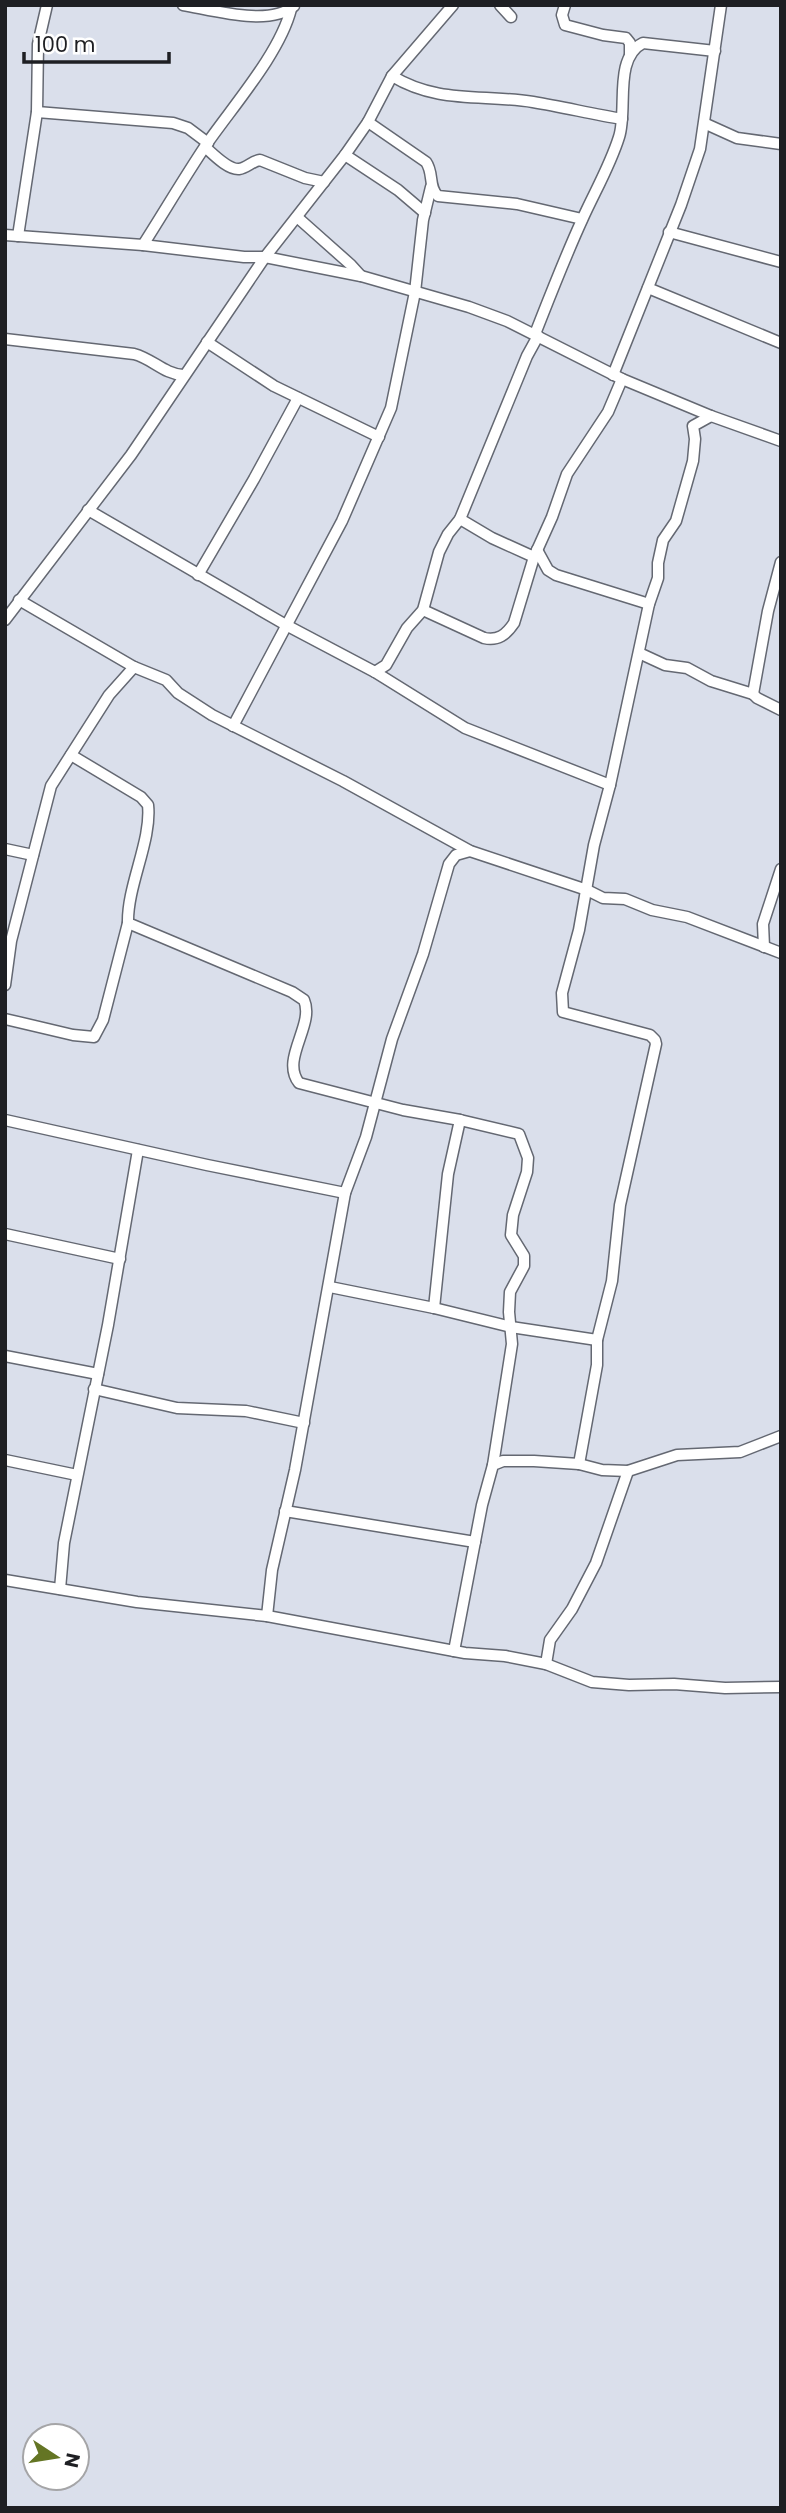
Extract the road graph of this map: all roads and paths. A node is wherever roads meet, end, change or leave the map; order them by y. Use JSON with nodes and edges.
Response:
{"nodes":[{"id":1,"x":47,"y":5,"type":"edge"},
{"id":2,"x":183,"y":5,"type":"edge"},
{"id":3,"x":453,"y":5,"type":"edge"},
{"id":4,"x":499,"y":5,"type":"edge"},
{"id":5,"x":565,"y":5,"type":"edge"},
{"id":6,"x":722,"y":5,"type":"edge"},
{"id":7,"x":293,"y":7,"type":"edge"},
{"id":8,"x":511,"y":18,"type":"dead end"},
{"id":9,"x":715,"y":51,"type":"junction"},
{"id":10,"x":630,"y":55,"type":"junction"},
{"id":11,"x":392,"y":76,"type":"junction"},
{"id":12,"x":37,"y":112,"type":"junction"},
{"id":13,"x":622,"y":119,"type":"junction"},
{"id":14,"x":368,"y":122,"type":"junction"},
{"id":15,"x":706,"y":124,"type":"junction"},
{"id":16,"x":781,"y":144,"type":"edge"},
{"id":17,"x":206,"y":145,"type":"junction"},
{"id":18,"x":345,"y":155,"type":"junction"},
{"id":19,"x":324,"y":182,"type":"junction"},
{"id":20,"x":431,"y":187,"type":"junction"},
{"id":21,"x":425,"y":213,"type":"junction"},
{"id":22,"x":297,"y":217,"type":"junction"},
{"id":23,"x":582,"y":219,"type":"junction"},
{"id":24,"x":668,"y":232,"type":"junction"},
{"id":25,"x":5,"y":235,"type":"edge"},
{"id":26,"x":18,"y":236,"type":"junction"},
{"id":27,"x":143,"y":245,"type":"junction"},
{"id":28,"x":265,"y":257,"type":"junction"},
{"id":29,"x":781,"y":262,"type":"edge"},
{"id":30,"x":361,"y":276,"type":"junction"},
{"id":31,"x":648,"y":288,"type":"junction"},
{"id":32,"x":415,"y":292,"type":"junction"},
{"id":33,"x":536,"y":335,"type":"junction"},
{"id":34,"x":5,"y":340,"type":"edge"},
{"id":35,"x":207,"y":342,"type":"junction"},
{"id":36,"x":781,"y":343,"type":"edge"},
{"id":37,"x":183,"y":375,"type":"junction"},
{"id":38,"x":618,"y":377,"type":"junction"},
{"id":39,"x":298,"y":398,"type":"junction"},
{"id":40,"x":711,"y":416,"type":"junction"},
{"id":41,"x":379,"y":437,"type":"junction"},
{"id":42,"x":781,"y":441,"type":"edge"},
{"id":43,"x":88,"y":510,"type":"junction"},
{"id":44,"x":460,"y":519,"type":"junction"},
{"id":45,"x":536,"y":553,"type":"junction"},
{"id":46,"x":781,"y":562,"type":"edge"},
{"id":47,"x":548,"y":570,"type":"junction"},
{"id":48,"x":530,"y":571,"type":"junction"},
{"id":49,"x":198,"y":575,"type":"junction"},
{"id":50,"x":19,"y":600,"type":"junction"},
{"id":51,"x":649,"y":604,"type":"junction"},
{"id":52,"x":422,"y":610,"type":"junction"},
{"id":53,"x":5,"y":619,"type":"edge"},
{"id":54,"x":286,"y":625,"type":"junction"},
{"id":55,"x":639,"y":653,"type":"junction"},
{"id":56,"x":134,"y":667,"type":"junction"},
{"id":57,"x":375,"y":672,"type":"junction"},
{"id":58,"x":754,"y":694,"type":"junction"},
{"id":59,"x":781,"y":709,"type":"edge"},
{"id":60,"x":233,"y":726,"type":"junction"},
{"id":61,"x":71,"y":755,"type":"junction"},
{"id":62,"x":610,"y":785,"type":"junction"},
{"id":63,"x":5,"y":849,"type":"edge"},
{"id":64,"x":470,"y":851,"type":"junction"},
{"id":65,"x":33,"y":855,"type":"junction"},
{"id":66,"x":781,"y":869,"type":"edge"},
{"id":67,"x":587,"y":890,"type":"junction"},
{"id":68,"x":128,"y":923,"type":"junction"},
{"id":69,"x":8,"y":940,"type":"edge"},
{"id":70,"x":764,"y":947,"type":"junction"},
{"id":71,"x":781,"y":953,"type":"edge"},
{"id":72,"x":5,"y":985,"type":"edge"},
{"id":73,"x":5,"y":1019,"type":"edge"},
{"id":74,"x":376,"y":1103,"type":"junction"},
{"id":75,"x":5,"y":1120,"type":"edge"},
{"id":76,"x":460,"y":1120,"type":"junction"},
{"id":77,"x":138,"y":1150,"type":"junction"},
{"id":78,"x":345,"y":1193,"type":"junction"},
{"id":79,"x":5,"y":1234,"type":"edge"},
{"id":80,"x":120,"y":1259,"type":"junction"},
{"id":81,"x":330,"y":1287,"type":"junction"},
{"id":82,"x":434,"y":1308,"type":"junction"},
{"id":83,"x":511,"y":1327,"type":"junction"},
{"id":84,"x":597,"y":1340,"type":"junction"},
{"id":85,"x":5,"y":1356,"type":"edge"},
{"id":86,"x":98,"y":1374,"type":"junction"},
{"id":87,"x":94,"y":1389,"type":"junction"},
{"id":88,"x":303,"y":1423,"type":"junction"},
{"id":89,"x":781,"y":1436,"type":"edge"},
{"id":90,"x":5,"y":1460,"type":"edge"},
{"id":91,"x":579,"y":1464,"type":"junction"},
{"id":92,"x":493,"y":1465,"type":"junction"},
{"id":93,"x":628,"y":1471,"type":"junction"},
{"id":94,"x":78,"y":1475,"type":"junction"},
{"id":95,"x":285,"y":1511,"type":"junction"},
{"id":96,"x":475,"y":1542,"type":"junction"},
{"id":97,"x":5,"y":1580,"type":"edge"},
{"id":98,"x":60,"y":1589,"type":"junction"},
{"id":99,"x":267,"y":1616,"type":"junction"},
{"id":100,"x":454,"y":1651,"type":"junction"},
{"id":101,"x":545,"y":1664,"type":"junction"},
{"id":102,"x":781,"y":1687,"type":"edge"}],
"edges":[{"from":1,"to":12,"type":"street"},
{"from":2,"to":7,"type":"street"},
{"from":3,"to":11,"type":"street"},
{"from":4,"to":8,"type":"street"},
{"from":5,"to":10,"type":"street"},
{"from":6,"to":9,"type":"street"},
{"from":7,"to":17,"type":"street"},
{"from":9,"to":10,"type":"street"},
{"from":9,"to":15,"type":"street"},
{"from":10,"to":13,"type":"street"},
{"from":11,"to":13,"type":"street"},
{"from":11,"to":14,"type":"street"},
{"from":12,"to":17,"type":"street"},
{"from":12,"to":26,"type":"street"},
{"from":13,"to":23,"type":"street"},
{"from":14,"to":18,"type":"street"},
{"from":14,"to":20,"type":"street"},
{"from":15,"to":16,"type":"street"},
{"from":15,"to":24,"type":"street"},
{"from":17,"to":19,"type":"street"},
{"from":17,"to":27,"type":"street"},
{"from":18,"to":19,"type":"street"},
{"from":18,"to":21,"type":"street"},
{"from":19,"to":22,"type":"street"},
{"from":20,"to":21,"type":"street"},
{"from":20,"to":23,"type":"street"},
{"from":21,"to":32,"type":"street"},
{"from":22,"to":28,"type":"street"},
{"from":22,"to":30,"type":"street"},
{"from":23,"to":33,"type":"street"},
{"from":24,"to":29,"type":"street"},
{"from":24,"to":31,"type":"street"},
{"from":25,"to":26,"type":"street"},
{"from":26,"to":27,"type":"street"},
{"from":27,"to":28,"type":"street"},
{"from":28,"to":30,"type":"street"},
{"from":28,"to":35,"type":"street"},
{"from":30,"to":32,"type":"street"},
{"from":31,"to":36,"type":"street"},
{"from":31,"to":38,"type":"street"},
{"from":32,"to":33,"type":"street"},
{"from":32,"to":41,"type":"street"},
{"from":33,"to":38,"type":"street"},
{"from":33,"to":44,"type":"street"},
{"from":34,"to":37,"type":"street"},
{"from":35,"to":37,"type":"street"},
{"from":35,"to":39,"type":"street"},
{"from":37,"to":43,"type":"street"},
{"from":38,"to":40,"type":"street"},
{"from":38,"to":45,"type":"street"},
{"from":39,"to":41,"type":"street"},
{"from":39,"to":49,"type":"street"},
{"from":40,"to":42,"type":"street"},
{"from":40,"to":51,"type":"street"},
{"from":41,"to":54,"type":"street"},
{"from":43,"to":49,"type":"street"},
{"from":43,"to":50,"type":"street"},
{"from":44,"to":45,"type":"street"},
{"from":44,"to":52,"type":"street"},
{"from":45,"to":47,"type":"street"},
{"from":45,"to":48,"type":"street"},
{"from":46,"to":58,"type":"street"},
{"from":47,"to":48,"type":"street"},
{"from":47,"to":51,"type":"street"},
{"from":48,"to":52,"type":"street"},
{"from":49,"to":54,"type":"street"},
{"from":50,"to":53,"type":"street"},
{"from":50,"to":56,"type":"street"},
{"from":51,"to":55,"type":"street"},
{"from":52,"to":57,"type":"street"},
{"from":54,"to":57,"type":"street"},
{"from":54,"to":60,"type":"street"},
{"from":55,"to":58,"type":"street"},
{"from":55,"to":62,"type":"street"},
{"from":56,"to":60,"type":"street"},
{"from":56,"to":61,"type":"street"},
{"from":57,"to":62,"type":"street"},
{"from":58,"to":59,"type":"street"},
{"from":60,"to":64,"type":"street"},
{"from":61,"to":65,"type":"street"},
{"from":61,"to":68,"type":"street"},
{"from":62,"to":67,"type":"street"},
{"from":63,"to":65,"type":"street"},
{"from":64,"to":67,"type":"street"},
{"from":64,"to":74,"type":"street"},
{"from":65,"to":69,"type":"street"},
{"from":66,"to":70,"type":"street"},
{"from":67,"to":70,"type":"street"},
{"from":67,"to":84,"type":"street"},
{"from":68,"to":73,"type":"street"},
{"from":68,"to":74,"type":"street"},
{"from":69,"to":72,"type":"street"},
{"from":70,"to":71,"type":"street"},
{"from":74,"to":76,"type":"street"},
{"from":74,"to":78,"type":"street"},
{"from":75,"to":77,"type":"street"},
{"from":76,"to":82,"type":"street"},
{"from":76,"to":83,"type":"street"},
{"from":77,"to":78,"type":"street"},
{"from":77,"to":80,"type":"street"},
{"from":78,"to":81,"type":"street"},
{"from":79,"to":80,"type":"street"},
{"from":80,"to":86,"type":"street"},
{"from":81,"to":82,"type":"street"},
{"from":81,"to":88,"type":"street"},
{"from":82,"to":83,"type":"street"},
{"from":83,"to":84,"type":"street"},
{"from":83,"to":92,"type":"street"},
{"from":84,"to":91,"type":"street"},
{"from":85,"to":86,"type":"street"},
{"from":86,"to":87,"type":"street"},
{"from":87,"to":88,"type":"street"},
{"from":87,"to":94,"type":"street"},
{"from":88,"to":95,"type":"street"},
{"from":89,"to":93,"type":"street"},
{"from":90,"to":94,"type":"street"},
{"from":91,"to":92,"type":"street"},
{"from":91,"to":93,"type":"street"},
{"from":92,"to":96,"type":"street"},
{"from":93,"to":101,"type":"street"},
{"from":94,"to":98,"type":"street"},
{"from":95,"to":96,"type":"street"},
{"from":95,"to":99,"type":"street"},
{"from":96,"to":100,"type":"street"},
{"from":97,"to":98,"type":"street"},
{"from":98,"to":99,"type":"street"},
{"from":99,"to":100,"type":"street"},
{"from":100,"to":101,"type":"street"},
{"from":101,"to":102,"type":"street"}]}
